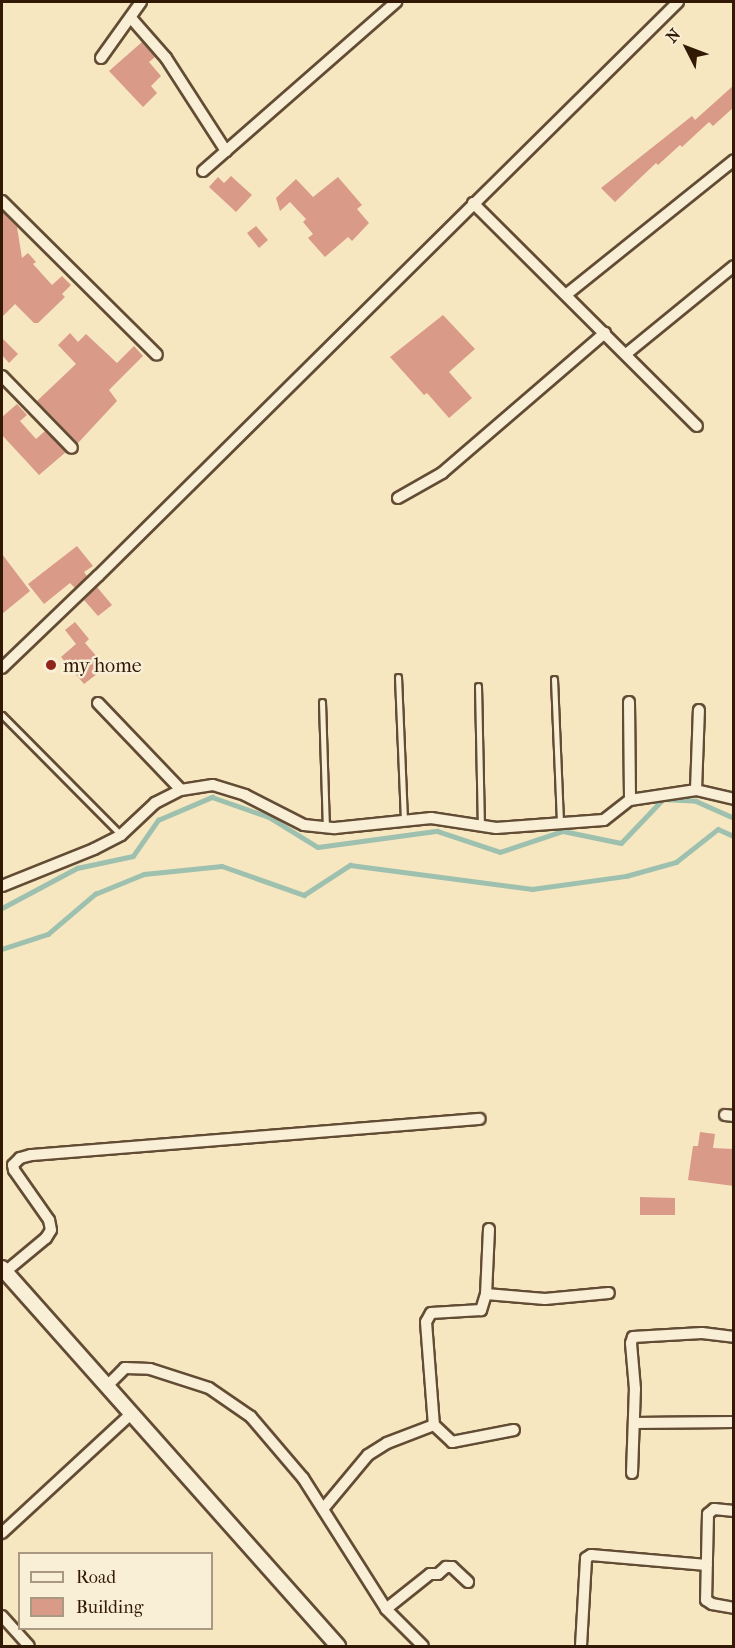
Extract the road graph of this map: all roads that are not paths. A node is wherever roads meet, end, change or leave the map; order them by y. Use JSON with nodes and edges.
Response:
{"nodes":[{"id":1,"x":141,"y":2,"type":"edge"},
{"id":2,"x":396,"y":2,"type":"edge"},
{"id":3,"x":678,"y":2,"type":"edge"},
{"id":4,"x":131,"y":18,"type":"junction"},
{"id":5,"x":101,"y":58,"type":"dead end"},
{"id":6,"x":226,"y":151,"type":"junction"},
{"id":7,"x":734,"y":160,"type":"edge"},
{"id":8,"x":203,"y":171,"type":"dead end"},
{"id":9,"x":2,"y":201,"type":"edge"},
{"id":10,"x":474,"y":203,"type":"junction"},
{"id":11,"x":734,"y":266,"type":"edge"},
{"id":12,"x":567,"y":294,"type":"junction"},
{"id":13,"x":605,"y":333,"type":"junction"},
{"id":14,"x":626,"y":354,"type":"junction"},
{"id":15,"x":157,"y":355,"type":"dead end"},
{"id":16,"x":2,"y":376,"type":"edge"},
{"id":17,"x":697,"y":426,"type":"dead end"},
{"id":18,"x":72,"y":448,"type":"dead end"},
{"id":19,"x":398,"y":498,"type":"dead end"},
{"id":20,"x":2,"y":668,"type":"edge"},
{"id":21,"x":398,"y":677,"type":"dead end"},
{"id":22,"x":554,"y":679,"type":"dead end"},
{"id":23,"x":478,"y":686,"type":"dead end"},
{"id":24,"x":322,"y":702,"type":"dead end"},
{"id":25,"x":629,"y":702,"type":"dead end"},
{"id":26,"x":98,"y":703,"type":"dead end"},
{"id":27,"x":699,"y":710,"type":"dead end"},
{"id":28,"x":2,"y":715,"type":"edge"},
{"id":29,"x":181,"y":790,"type":"junction"},
{"id":30,"x":696,"y":790,"type":"junction"},
{"id":31,"x":734,"y":799,"type":"edge"},
{"id":32,"x":630,"y":800,"type":"junction"},
{"id":33,"x":404,"y":821,"type":"junction"},
{"id":34,"x":560,"y":823,"type":"junction"},
{"id":35,"x":481,"y":826,"type":"junction"},
{"id":36,"x":326,"y":827,"type":"junction"},
{"id":37,"x":121,"y":835,"type":"junction"},
{"id":38,"x":2,"y":886,"type":"edge"},
{"id":39,"x":480,"y":1119,"type":"dead end"},
{"id":40,"x":489,"y":1229,"type":"dead end"},
{"id":41,"x":3,"y":1270,"type":"edge"},
{"id":42,"x":609,"y":1293,"type":"dead end"},
{"id":43,"x":486,"y":1294,"type":"junction"},
{"id":44,"x":734,"y":1337,"type":"edge"},
{"id":45,"x":106,"y":1387,"type":"junction"},
{"id":46,"x":131,"y":1414,"type":"junction"},
{"id":47,"x":734,"y":1422,"type":"edge"},
{"id":48,"x":634,"y":1423,"type":"junction"},
{"id":49,"x":434,"y":1425,"type":"junction"},
{"id":50,"x":514,"y":1430,"type":"dead end"},
{"id":51,"x":633,"y":1473,"type":"dead end"},
{"id":52,"x":323,"y":1509,"type":"junction"},
{"id":53,"x":734,"y":1511,"type":"edge"},
{"id":54,"x":2,"y":1533,"type":"edge"},
{"id":55,"x":707,"y":1565,"type":"junction"},
{"id":56,"x":468,"y":1582,"type":"dead end"},
{"id":57,"x":734,"y":1608,"type":"edge"},
{"id":58,"x":386,"y":1609,"type":"junction"},
{"id":59,"x":2,"y":1616,"type":"edge"},
{"id":60,"x":29,"y":1647,"type":"edge"},
{"id":61,"x":338,"y":1647,"type":"edge"},
{"id":62,"x":423,"y":1647,"type":"edge"},
{"id":63,"x":581,"y":1647,"type":"edge"}],
"edges":[{"from":1,"to":4,"type":"street"},
{"from":2,"to":6,"type":"street"},
{"from":3,"to":10,"type":"street"},
{"from":4,"to":5,"type":"street"},
{"from":4,"to":6,"type":"street"},
{"from":6,"to":8,"type":"street"},
{"from":7,"to":12,"type":"street"},
{"from":9,"to":15,"type":"street"},
{"from":10,"to":12,"type":"street"},
{"from":10,"to":20,"type":"street"},
{"from":11,"to":14,"type":"street"},
{"from":12,"to":13,"type":"street"},
{"from":13,"to":14,"type":"street"},
{"from":13,"to":19,"type":"street"},
{"from":14,"to":17,"type":"street"},
{"from":16,"to":18,"type":"street"},
{"from":21,"to":33,"type":"lane"},
{"from":22,"to":34,"type":"lane"},
{"from":23,"to":35,"type":"lane"},
{"from":24,"to":36,"type":"lane"},
{"from":25,"to":32,"type":"street"},
{"from":26,"to":29,"type":"street"},
{"from":27,"to":30,"type":"street"},
{"from":28,"to":37,"type":"lane"},
{"from":29,"to":36,"type":"street"},
{"from":29,"to":37,"type":"street"},
{"from":30,"to":31,"type":"street"},
{"from":30,"to":32,"type":"street"},
{"from":32,"to":34,"type":"street"},
{"from":33,"to":35,"type":"street"},
{"from":33,"to":36,"type":"street"},
{"from":34,"to":35,"type":"street"},
{"from":37,"to":38,"type":"street"},
{"from":39,"to":41,"type":"street"},
{"from":40,"to":43,"type":"street"},
{"from":41,"to":45,"type":"street"},
{"from":42,"to":43,"type":"street"},
{"from":43,"to":49,"type":"street"},
{"from":44,"to":48,"type":"street"},
{"from":45,"to":46,"type":"street"},
{"from":45,"to":52,"type":"street"},
{"from":46,"to":54,"type":"street"},
{"from":46,"to":61,"type":"street"},
{"from":47,"to":48,"type":"street"},
{"from":48,"to":51,"type":"street"},
{"from":49,"to":50,"type":"street"},
{"from":49,"to":52,"type":"street"},
{"from":52,"to":58,"type":"street"},
{"from":53,"to":55,"type":"street"},
{"from":55,"to":57,"type":"street"},
{"from":55,"to":63,"type":"street"},
{"from":56,"to":58,"type":"street"},
{"from":58,"to":62,"type":"street"},
{"from":59,"to":60,"type":"street"}]}
